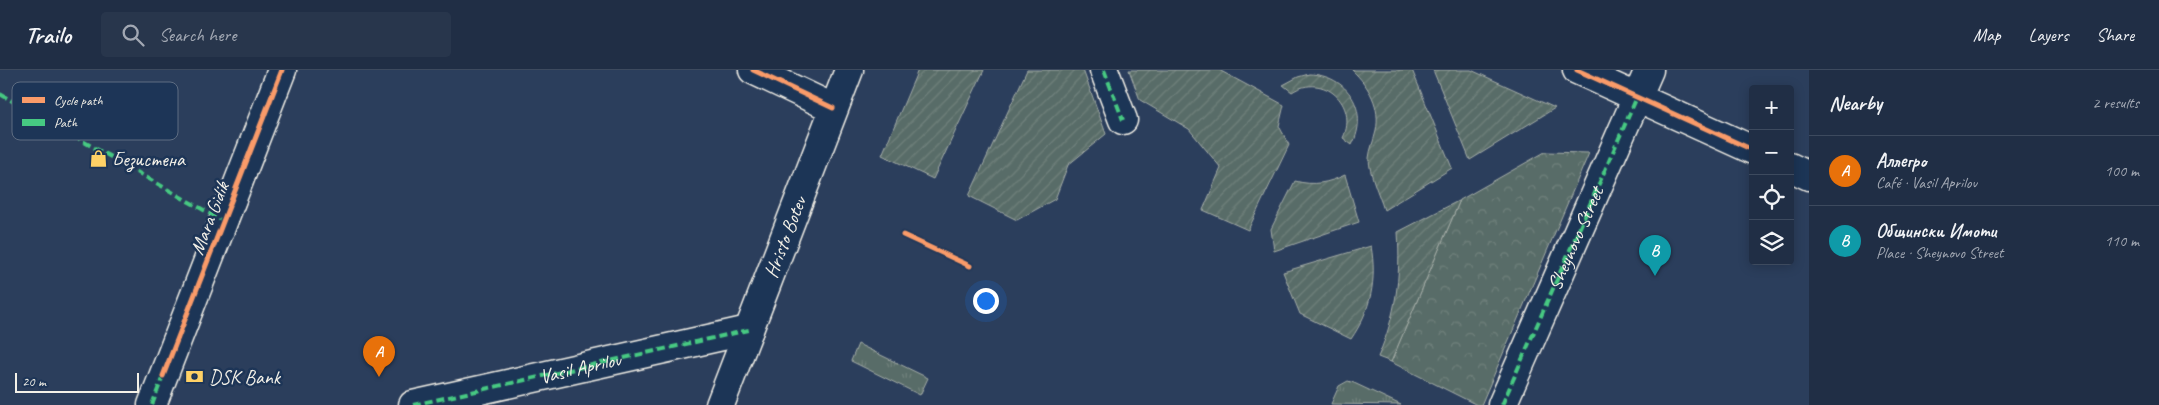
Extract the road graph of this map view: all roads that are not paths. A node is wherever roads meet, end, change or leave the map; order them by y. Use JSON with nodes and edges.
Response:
{"nodes":[{"id":1,"x":282,"y":70,"type":"edge"},
{"id":2,"x":753,"y":70,"type":"edge"},
{"id":3,"x":848,"y":70,"type":"edge"},
{"id":4,"x":1104,"y":70,"type":"edge"},
{"id":5,"x":1577,"y":70,"type":"edge"},
{"id":6,"x":1649,"y":70,"type":"edge"},
{"id":7,"x":1637,"y":97,"type":"junction"},
{"id":8,"x":833,"y":108,"type":"junction"},
{"id":9,"x":1123,"y":120,"type":"dead end"},
{"id":10,"x":1749,"y":148,"type":"edge"},
{"id":11,"x":1794,"y":169,"type":"edge"},
{"id":12,"x":1809,"y":176,"type":"edge"},
{"id":13,"x":749,"y":330,"type":"junction"},
{"id":14,"x":152,"y":405,"type":"edge"},
{"id":15,"x":413,"y":405,"type":"edge"},
{"id":16,"x":720,"y":405,"type":"edge"},
{"id":17,"x":1502,"y":405,"type":"edge"}],
"edges":[{"from":1,"to":14,"type":"street","name":"Mara Gidik"},
{"from":2,"to":8,"type":"street"},
{"from":3,"to":8,"type":"street","name":"Hristo Botev"},
{"from":4,"to":9,"type":"street"},
{"from":5,"to":7,"type":"street"},
{"from":6,"to":7,"type":"street","name":"Sheynovo Street"},
{"from":7,"to":10,"type":"street"},
{"from":7,"to":17,"type":"street","name":"Sheynovo Street"},
{"from":8,"to":13,"type":"street","name":"Hristo Botev"},
{"from":11,"to":12,"type":"street"},
{"from":13,"to":15,"type":"street","name":"Vasil Aprilov"},
{"from":13,"to":16,"type":"street","name":"Hristo Botev"}]}
